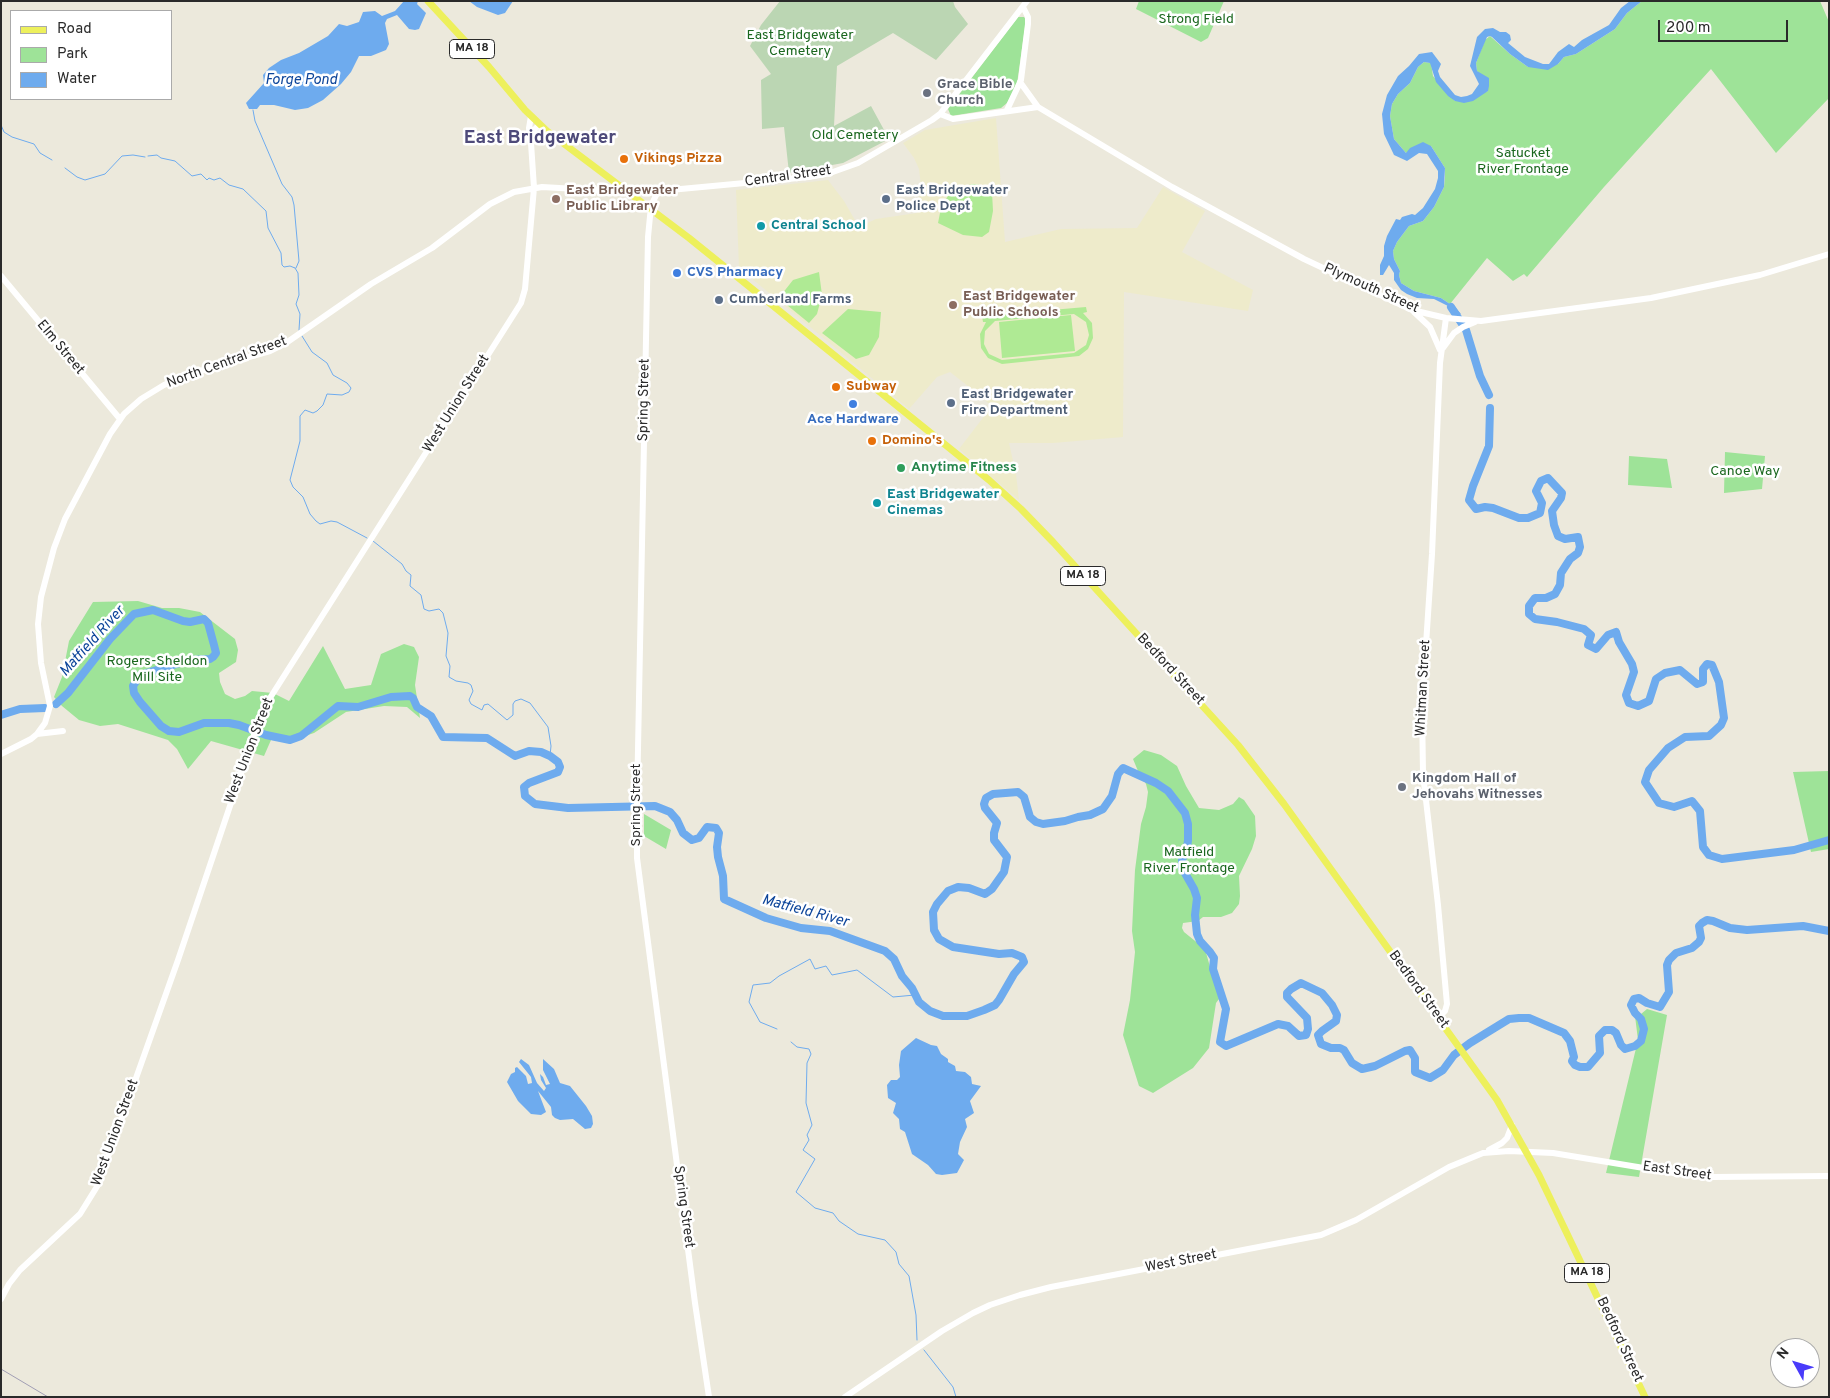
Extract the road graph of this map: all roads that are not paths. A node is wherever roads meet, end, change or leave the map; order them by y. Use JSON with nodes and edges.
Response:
{"nodes":[{"id":1,"x":428,"y":1,"type":"edge"},
{"id":2,"x":1026,"y":4,"type":"edge"},
{"id":3,"x":1020,"y":82,"type":"junction"},
{"id":4,"x":1038,"y":106,"type":"junction"},
{"id":5,"x":1007,"y":110,"type":"junction"},
{"id":6,"x":940,"y":114,"type":"junction"},
{"id":7,"x":531,"y":116,"type":"junction"},
{"id":8,"x":539,"y":124,"type":"junction"},
{"id":9,"x":532,"y":143,"type":"junction"},
{"id":10,"x":534,"y":188,"type":"junction"},
{"id":11,"x":658,"y":191,"type":"junction"},
{"id":12,"x":629,"y":192,"type":"junction"},
{"id":13,"x":651,"y":208,"type":"junction"},
{"id":14,"x":1829,"y":254,"type":"edge"},
{"id":15,"x":1,"y":276,"type":"edge"},
{"id":16,"x":1412,"y":310,"type":"junction"},
{"id":17,"x":1448,"y":318,"type":"junction"},
{"id":18,"x":1464,"y":325,"type":"junction"},
{"id":19,"x":1441,"y":354,"type":"junction"},
{"id":20,"x":120,"y":419,"type":"junction"},
{"id":21,"x":62,"y":730,"type":"dead end"},
{"id":22,"x":37,"y":734,"type":"junction"},
{"id":23,"x":1,"y":754,"type":"edge"},
{"id":24,"x":1438,"y":1018,"type":"junction"},
{"id":25,"x":1512,"y":1125,"type":"junction"},
{"id":26,"x":1526,"y":1151,"type":"junction"},
{"id":27,"x":1478,"y":1155,"type":"junction"},
{"id":28,"x":1829,"y":1176,"type":"edge"},
{"id":29,"x":1,"y":1299,"type":"edge"},
{"id":30,"x":709,"y":1397,"type":"edge"},
{"id":31,"x":845,"y":1397,"type":"edge"},
{"id":32,"x":1645,"y":1397,"type":"edge"}],
"edges":[{"from":1,"to":7,"type":"main road","name":"Bedford Street","number":"MA 18"},
{"from":2,"to":3,"type":"main road"},
{"from":2,"to":6,"type":"main road","name":"Central Street"},
{"from":3,"to":4,"type":"main road","name":"Plymouth Street"},
{"from":3,"to":5,"type":"main road"},
{"from":4,"to":5,"type":"main road"},
{"from":4,"to":16,"type":"main road","name":"Plymouth Street"},
{"from":5,"to":6,"type":"main road"},
{"from":6,"to":11,"type":"main road","name":"Central Street"},
{"from":7,"to":8,"type":"main road","name":"Bedford Street","number":"MA 18"},
{"from":7,"to":9,"type":"main road","name":"West Union Street"},
{"from":8,"to":9,"type":"main road"},
{"from":8,"to":12,"type":"main road","name":"Bedford Street","number":"MA 18"},
{"from":9,"to":10,"type":"main road","name":"West Union Street"},
{"from":10,"to":12,"type":"main road","name":"North Central Street"},
{"from":10,"to":20,"type":"main road","name":"North Central Street"},
{"from":10,"to":29,"type":"main road","name":"West Union Street"},
{"from":11,"to":12,"type":"main road","name":"Central Street"},
{"from":11,"to":13,"type":"main road","name":"Spring Street"},
{"from":12,"to":13,"type":"main road","name":"Bedford Street","number":"MA 18"},
{"from":13,"to":24,"type":"main road","name":"Bedford Street","number":"MA 18"},
{"from":13,"to":30,"type":"main road","name":"Spring Street"},
{"from":14,"to":18,"type":"main road","name":"Plymouth Street"},
{"from":15,"to":20,"type":"main road","name":"Elm Street"},
{"from":16,"to":17,"type":"main road","name":"Plymouth Street"},
{"from":16,"to":19,"type":"main road"},
{"from":17,"to":18,"type":"main road","name":"Plymouth Street"},
{"from":17,"to":19,"type":"main road","name":"Whitman Street"},
{"from":18,"to":19,"type":"main road"},
{"from":19,"to":24,"type":"main road","name":"Whitman Street"},
{"from":20,"to":22,"type":"main road","name":"North Central Street"},
{"from":21,"to":22,"type":"main road"},
{"from":22,"to":23,"type":"main road"},
{"from":24,"to":25,"type":"main road","name":"Bedford Street","number":"MA 18"},
{"from":25,"to":26,"type":"main road","name":"Bedford Street","number":"MA 18"},
{"from":25,"to":27,"type":"main road"},
{"from":26,"to":27,"type":"main road","name":"West Street"},
{"from":26,"to":28,"type":"main road","name":"East Street"},
{"from":26,"to":32,"type":"main road","name":"Bedford Street","number":"MA 18"},
{"from":27,"to":31,"type":"main road","name":"West Street"}]}
